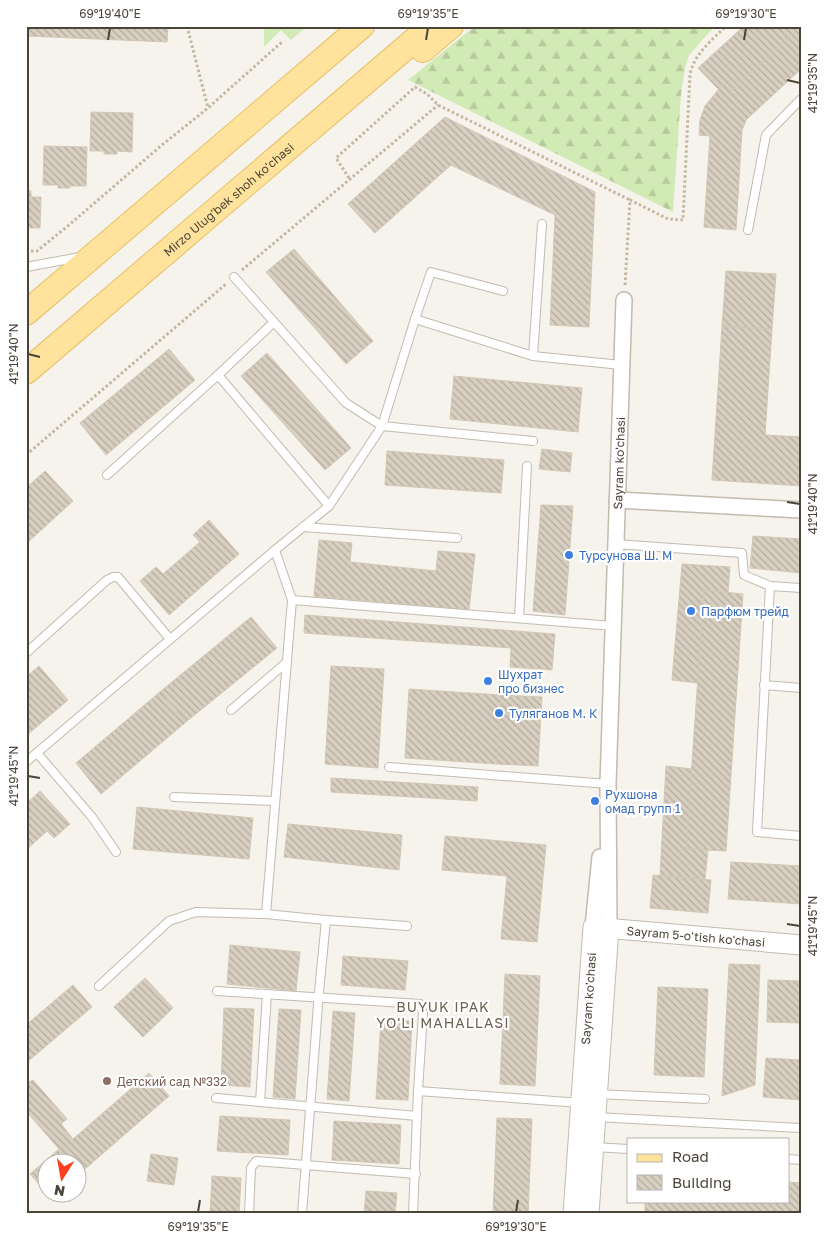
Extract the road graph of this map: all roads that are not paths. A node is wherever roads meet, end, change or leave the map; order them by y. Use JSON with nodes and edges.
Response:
{"nodes":[{"id":1,"x":362,"y":26,"type":"edge"},
{"id":2,"x":431,"y":26,"type":"edge"},
{"id":3,"x":451,"y":26,"type":"edge"},
{"id":4,"x":801,"y":99,"type":"edge"},
{"id":5,"x":294,"y":144,"type":"junction"},
{"id":6,"x":542,"y":224,"type":"dead end"},
{"id":7,"x":748,"y":230,"type":"dead end"},
{"id":8,"x":94,"y":255,"type":"junction"},
{"id":9,"x":26,"y":267,"type":"edge"},
{"id":10,"x":234,"y":276,"type":"dead end"},
{"id":11,"x":503,"y":291,"type":"dead end"},
{"id":12,"x":624,"y":300,"type":"road end"},
{"id":13,"x":26,"y":313,"type":"edge"},
{"id":14,"x":415,"y":319,"type":"junction"},
{"id":15,"x":274,"y":322,"type":"junction"},
{"id":16,"x":533,"y":356,"type":"junction"},
{"id":17,"x":621,"y":365,"type":"junction"},
{"id":18,"x":26,"y":372,"type":"edge"},
{"id":19,"x":218,"y":375,"type":"junction"},
{"id":20,"x":382,"y":426,"type":"junction"},
{"id":21,"x":533,"y":441,"type":"dead end"},
{"id":22,"x":527,"y":466,"type":"dead end"},
{"id":23,"x":107,"y":475,"type":"dead end"},
{"id":24,"x":617,"y":500,"type":"junction"},
{"id":25,"x":328,"y":506,"type":"junction"},
{"id":26,"x":801,"y":510,"type":"edge"},
{"id":27,"x":303,"y":527,"type":"junction"},
{"id":28,"x":457,"y":538,"type":"dead end"},
{"id":29,"x":616,"y":544,"type":"junction"},
{"id":30,"x":275,"y":550,"type":"junction"},
{"id":31,"x":770,"y":586,"type":"junction"},
{"id":32,"x":801,"y":588,"type":"edge"},
{"id":33,"x":292,"y":600,"type":"junction"},
{"id":34,"x":519,"y":618,"type":"junction"},
{"id":35,"x":613,"y":626,"type":"junction"},
{"id":36,"x":170,"y":639,"type":"junction"},
{"id":37,"x":26,"y":653,"type":"edge"},
{"id":38,"x":287,"y":662,"type":"junction"},
{"id":39,"x":764,"y":685,"type":"junction"},
{"id":40,"x":801,"y":688,"type":"edge"},
{"id":41,"x":231,"y":710,"type":"dead end"},
{"id":42,"x":36,"y":753,"type":"junction"},
{"id":43,"x":26,"y":762,"type":"edge"},
{"id":44,"x":389,"y":767,"type":"dead end"},
{"id":45,"x":608,"y":784,"type":"junction"},
{"id":46,"x":174,"y":797,"type":"dead end"},
{"id":47,"x":275,"y":800,"type":"junction"},
{"id":48,"x":801,"y":836,"type":"edge"},
{"id":49,"x":116,"y":852,"type":"dead end"},
{"id":50,"x":266,"y":914,"type":"junction"},
{"id":51,"x":326,"y":920,"type":"junction"},
{"id":52,"x":407,"y":926,"type":"dead end"},
{"id":53,"x":601,"y":927,"type":"junction"},
{"id":54,"x":801,"y":944,"type":"edge"},
{"id":55,"x":99,"y":986,"type":"dead end"},
{"id":56,"x":217,"y":991,"type":"dead end"},
{"id":57,"x":267,"y":994,"type":"junction"},
{"id":58,"x":318,"y":997,"type":"junction"},
{"id":59,"x":418,"y":1091,"type":"junction"},
{"id":60,"x":216,"y":1098,"type":"dead end"},
{"id":61,"x":589,"y":1098,"type":"junction"},
{"id":62,"x":705,"y":1099,"type":"dead end"},
{"id":63,"x":260,"y":1102,"type":"junction"},
{"id":64,"x":310,"y":1107,"type":"junction"},
{"id":65,"x":417,"y":1116,"type":"junction"},
{"id":66,"x":596,"y":1117,"type":"junction"},
{"id":67,"x":801,"y":1128,"type":"edge"},
{"id":68,"x":594,"y":1147,"type":"junction"},
{"id":69,"x":627,"y":1149,"type":"edge"},
{"id":70,"x":306,"y":1165,"type":"junction"},
{"id":71,"x":416,"y":1174,"type":"junction"},
{"id":72,"x":248,"y":1214,"type":"edge"},
{"id":73,"x":302,"y":1214,"type":"edge"},
{"id":74,"x":413,"y":1214,"type":"edge"},
{"id":75,"x":573,"y":1214,"type":"edge"},
{"id":76,"x":589,"y":1214,"type":"edge"}],
"edges":[{"from":1,"to":8,"type":"main road"},
{"from":2,"to":5,"type":"main road","name":"Mirzo Ulug'bek shoh ko'chasi"},
{"from":3,"to":5,"type":"main road"},
{"from":4,"to":7,"type":"lane"},
{"from":5,"to":18,"type":"main road","name":"Mirzo Ulug'bek shoh ko'chasi"},
{"from":6,"to":16,"type":"lane"},
{"from":8,"to":9,"type":"lane"},
{"from":8,"to":13,"type":"main road"},
{"from":10,"to":15,"type":"lane"},
{"from":11,"to":14,"type":"lane"},
{"from":12,"to":17,"type":"street","name":"Sayram ko'chasi"},
{"from":14,"to":16,"type":"lane"},
{"from":14,"to":20,"type":"lane"},
{"from":15,"to":19,"type":"lane"},
{"from":15,"to":20,"type":"lane"},
{"from":16,"to":17,"type":"lane"},
{"from":17,"to":24,"type":"street","name":"Sayram ko'chasi"},
{"from":19,"to":23,"type":"lane"},
{"from":19,"to":25,"type":"lane"},
{"from":20,"to":21,"type":"lane"},
{"from":20,"to":25,"type":"lane"},
{"from":22,"to":34,"type":"lane"},
{"from":24,"to":26,"type":"street"},
{"from":24,"to":29,"type":"street","name":"Sayram ko'chasi"},
{"from":25,"to":27,"type":"lane"},
{"from":27,"to":28,"type":"lane"},
{"from":27,"to":30,"type":"lane"},
{"from":29,"to":31,"type":"lane"},
{"from":29,"to":35,"type":"street","name":"Sayram ko'chasi"},
{"from":30,"to":33,"type":"lane"},
{"from":30,"to":36,"type":"lane"},
{"from":31,"to":32,"type":"lane"},
{"from":31,"to":39,"type":"lane"},
{"from":33,"to":34,"type":"lane"},
{"from":33,"to":38,"type":"lane"},
{"from":34,"to":35,"type":"lane"},
{"from":35,"to":45,"type":"street","name":"Sayram ko'chasi"},
{"from":36,"to":37,"type":"lane"},
{"from":36,"to":42,"type":"lane"},
{"from":38,"to":41,"type":"lane"},
{"from":38,"to":47,"type":"lane"},
{"from":39,"to":40,"type":"lane"},
{"from":39,"to":48,"type":"lane"},
{"from":42,"to":43,"type":"lane"},
{"from":42,"to":49,"type":"lane"},
{"from":44,"to":45,"type":"lane"},
{"from":45,"to":53,"type":"street","name":"Sayram ko'chasi"},
{"from":46,"to":47,"type":"lane"},
{"from":47,"to":50,"type":"lane"},
{"from":50,"to":51,"type":"lane"},
{"from":50,"to":55,"type":"lane"},
{"from":51,"to":52,"type":"lane"},
{"from":51,"to":58,"type":"lane"},
{"from":53,"to":54,"type":"street","name":"Sayram 5-o'tish ko'chasi"},
{"from":53,"to":61,"type":"street","name":"Sayram ko'chasi"},
{"from":56,"to":57,"type":"lane"},
{"from":57,"to":58,"type":"lane"},
{"from":57,"to":63,"type":"lane"},
{"from":58,"to":59,"type":"lane"},
{"from":58,"to":64,"type":"lane"},
{"from":59,"to":61,"type":"lane"},
{"from":59,"to":65,"type":"lane"},
{"from":60,"to":63,"type":"lane"},
{"from":61,"to":62,"type":"lane"},
{"from":61,"to":66,"type":"street","name":"Sayram ko'chasi"},
{"from":61,"to":75,"type":"street","name":"Sayram ko'chasi"},
{"from":63,"to":64,"type":"lane"},
{"from":64,"to":65,"type":"lane"},
{"from":64,"to":70,"type":"lane"},
{"from":65,"to":71,"type":"lane"},
{"from":66,"to":67,"type":"lane"},
{"from":66,"to":68,"type":"street","name":"Sayram ko'chasi"},
{"from":68,"to":69,"type":"lane"},
{"from":68,"to":76,"type":"street","name":"Sayram ko'chasi"},
{"from":70,"to":71,"type":"lane"},
{"from":70,"to":72,"type":"lane"},
{"from":70,"to":73,"type":"lane"},
{"from":71,"to":74,"type":"lane"}]}
